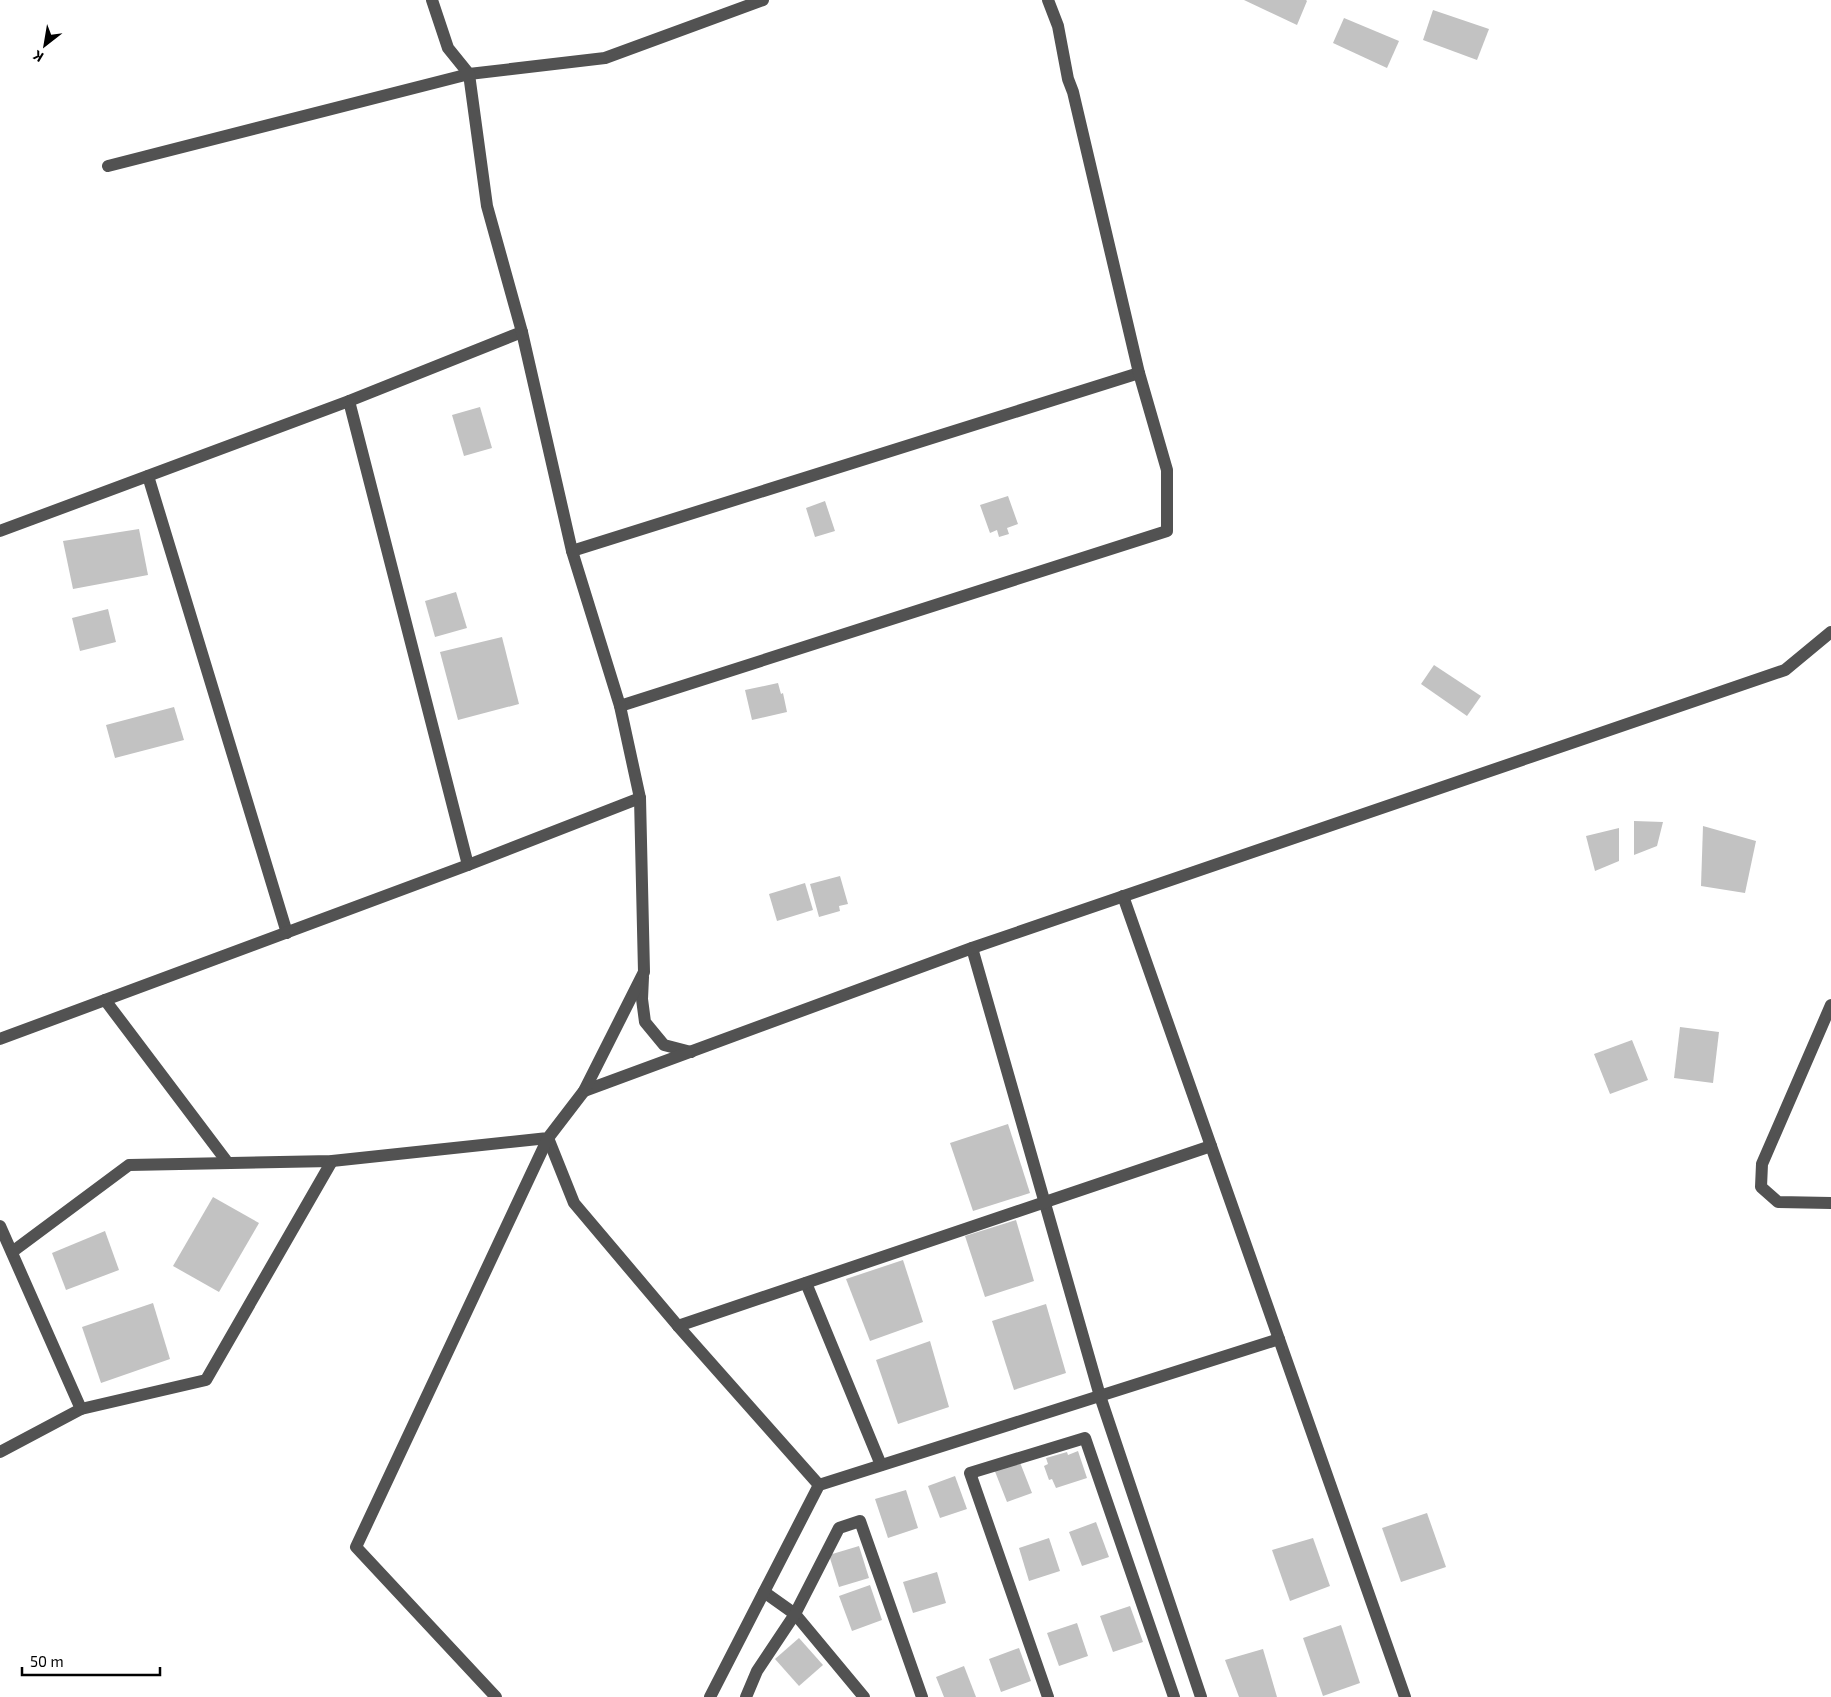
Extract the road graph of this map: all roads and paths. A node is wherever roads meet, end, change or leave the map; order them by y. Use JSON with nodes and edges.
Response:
{"nodes":[{"id":1,"x":432,"y":0,"type":"edge"},
{"id":2,"x":763,"y":0,"type":"edge"},
{"id":3,"x":1048,"y":0,"type":"edge"},
{"id":4,"x":468,"y":74,"type":"junction"},
{"id":5,"x":108,"y":166,"type":"dead end"},
{"id":6,"x":522,"y":332,"type":"junction"},
{"id":7,"x":1140,"y":373,"type":"junction"},
{"id":8,"x":349,"y":401,"type":"junction"},
{"id":9,"x":148,"y":476,"type":"junction"},
{"id":10,"x":0,"y":532,"type":"edge"},
{"id":11,"x":572,"y":551,"type":"junction"},
{"id":12,"x":1831,"y":632,"type":"edge"},
{"id":13,"x":620,"y":706,"type":"junction"},
{"id":14,"x":640,"y":798,"type":"junction"},
{"id":15,"x":468,"y":865,"type":"junction"},
{"id":16,"x":1123,"y":896,"type":"junction"},
{"id":17,"x":287,"y":932,"type":"junction"},
{"id":18,"x":972,"y":948,"type":"junction"},
{"id":19,"x":644,"y":972,"type":"junction"},
{"id":20,"x":105,"y":1000,"type":"junction"},
{"id":21,"x":1831,"y":1005,"type":"edge"},
{"id":22,"x":0,"y":1039,"type":"edge"},
{"id":23,"x":691,"y":1052,"type":"junction"},
{"id":24,"x":584,"y":1091,"type":"junction"},
{"id":25,"x":548,"y":1138,"type":"junction"},
{"id":26,"x":1211,"y":1146,"type":"junction"},
{"id":27,"x":332,"y":1162,"type":"junction"},
{"id":28,"x":228,"y":1164,"type":"junction"},
{"id":29,"x":1045,"y":1202,"type":"junction"},
{"id":30,"x":1831,"y":1203,"type":"edge"},
{"id":31,"x":0,"y":1226,"type":"edge"},
{"id":32,"x":12,"y":1252,"type":"junction"},
{"id":33,"x":806,"y":1283,"type":"junction"},
{"id":34,"x":678,"y":1326,"type":"junction"},
{"id":35,"x":1280,"y":1339,"type":"junction"},
{"id":36,"x":1100,"y":1396,"type":"junction"},
{"id":37,"x":81,"y":1409,"type":"junction"},
{"id":38,"x":0,"y":1452,"type":"edge"},
{"id":39,"x":881,"y":1465,"type":"junction"},
{"id":40,"x":819,"y":1485,"type":"junction"},
{"id":41,"x":764,"y":1592,"type":"junction"},
{"id":42,"x":795,"y":1614,"type":"junction"},
{"id":43,"x":496,"y":1697,"type":"edge"},
{"id":44,"x":710,"y":1697,"type":"edge"},
{"id":45,"x":746,"y":1697,"type":"edge"},
{"id":46,"x":864,"y":1697,"type":"edge"},
{"id":47,"x":922,"y":1697,"type":"edge"},
{"id":48,"x":1048,"y":1697,"type":"edge"},
{"id":49,"x":1174,"y":1697,"type":"edge"},
{"id":50,"x":1201,"y":1697,"type":"edge"},
{"id":51,"x":1405,"y":1697,"type":"edge"}],
"edges":[{"from":1,"to":4,"type":"street"},
{"from":2,"to":4,"type":"street"},
{"from":3,"to":7,"type":"street"},
{"from":4,"to":5,"type":"street"},
{"from":4,"to":6,"type":"street"},
{"from":6,"to":8,"type":"street"},
{"from":6,"to":11,"type":"street"},
{"from":7,"to":11,"type":"street"},
{"from":7,"to":13,"type":"street"},
{"from":8,"to":9,"type":"street"},
{"from":8,"to":15,"type":"street"},
{"from":9,"to":10,"type":"street"},
{"from":9,"to":17,"type":"street"},
{"from":11,"to":13,"type":"street"},
{"from":12,"to":16,"type":"street"},
{"from":13,"to":14,"type":"street"},
{"from":14,"to":15,"type":"street"},
{"from":14,"to":19,"type":"street"},
{"from":15,"to":17,"type":"street"},
{"from":16,"to":18,"type":"street"},
{"from":16,"to":26,"type":"street"},
{"from":17,"to":20,"type":"street"},
{"from":18,"to":23,"type":"street"},
{"from":18,"to":29,"type":"street"},
{"from":19,"to":23,"type":"street"},
{"from":19,"to":24,"type":"street"},
{"from":20,"to":22,"type":"street"},
{"from":20,"to":28,"type":"street"},
{"from":21,"to":30,"type":"street"},
{"from":23,"to":24,"type":"street"},
{"from":24,"to":25,"type":"street"},
{"from":25,"to":27,"type":"street"},
{"from":25,"to":34,"type":"street"},
{"from":25,"to":43,"type":"street"},
{"from":26,"to":29,"type":"street"},
{"from":26,"to":35,"type":"street"},
{"from":27,"to":28,"type":"street"},
{"from":27,"to":37,"type":"street"},
{"from":28,"to":32,"type":"street"},
{"from":29,"to":33,"type":"street"},
{"from":29,"to":36,"type":"street"},
{"from":31,"to":32,"type":"street"},
{"from":32,"to":37,"type":"street"},
{"from":33,"to":34,"type":"street"},
{"from":33,"to":39,"type":"street"},
{"from":34,"to":40,"type":"street"},
{"from":35,"to":36,"type":"street"},
{"from":35,"to":51,"type":"street"},
{"from":36,"to":39,"type":"street"},
{"from":36,"to":50,"type":"street"},
{"from":37,"to":38,"type":"street"},
{"from":39,"to":40,"type":"street"},
{"from":40,"to":41,"type":"street"},
{"from":41,"to":42,"type":"street"},
{"from":41,"to":44,"type":"street"},
{"from":42,"to":45,"type":"street"},
{"from":42,"to":46,"type":"street"},
{"from":42,"to":47,"type":"street"},
{"from":48,"to":49,"type":"street"}]}
